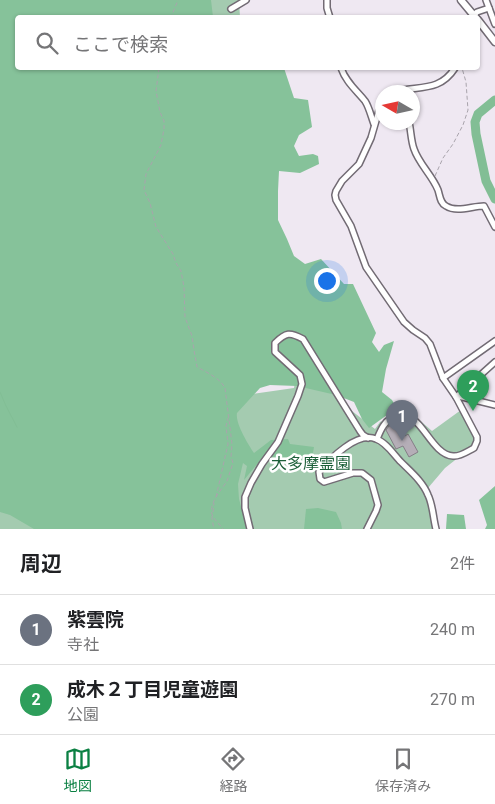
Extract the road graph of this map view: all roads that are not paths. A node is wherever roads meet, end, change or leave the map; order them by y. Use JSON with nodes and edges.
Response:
{"nodes":[{"id":1,"x":246,"y":0,"type":"edge"},
{"id":2,"x":327,"y":0,"type":"edge"},
{"id":3,"x":461,"y":0,"type":"edge"},
{"id":4,"x":486,"y":0,"type":"edge"},
{"id":5,"x":489,"y":8,"type":"junction"},
{"id":6,"x":230,"y":9,"type":"dead end"},
{"id":7,"x":329,"y":15,"type":"edge"},
{"id":8,"x":472,"y":15,"type":"edge"},
{"id":9,"x":476,"y":15,"type":"edge"},
{"id":10,"x":480,"y":24,"type":"edge"},
{"id":11,"x":495,"y":24,"type":"edge"},
{"id":12,"x":495,"y":42,"type":"edge"},
{"id":13,"x":342,"y":70,"type":"edge"},
{"id":14,"x":453,"y":70,"type":"edge"},
{"id":15,"x":420,"y":88,"type":"edge"},
{"id":16,"x":375,"y":121,"type":"edge"},
{"id":17,"x":374,"y":124,"type":"junction"},
{"id":18,"x":411,"y":130,"type":"edge"},
{"id":19,"x":495,"y":227,"type":"edge"},
{"id":20,"x":495,"y":341,"type":"edge"},
{"id":21,"x":495,"y":362,"type":"edge"},
{"id":22,"x":443,"y":378,"type":"junction"},
{"id":23,"x":457,"y":397,"type":"junction"},
{"id":24,"x":495,"y":405,"type":"edge"},
{"id":25,"x":368,"y":438,"type":"junction"},
{"id":26,"x":377,"y":439,"type":"junction"},
{"id":27,"x":250,"y":529,"type":"edge"},
{"id":28,"x":367,"y":529,"type":"edge"},
{"id":29,"x":436,"y":529,"type":"edge"}],
"edges":[{"from":1,"to":6,"type":"street"},
{"from":2,"to":7,"type":"street"},
{"from":3,"to":8,"type":"main road"},
{"from":4,"to":5,"type":"street"},
{"from":5,"to":9,"type":"street"},
{"from":5,"to":11,"type":"street"},
{"from":10,"to":12,"type":"main road"},
{"from":13,"to":17,"type":"street"},
{"from":14,"to":15,"type":"street"},
{"from":16,"to":17,"type":"street"},
{"from":17,"to":22,"type":"street"},
{"from":18,"to":19,"type":"street"},
{"from":20,"to":22,"type":"street"},
{"from":21,"to":23,"type":"street"},
{"from":22,"to":23,"type":"street"},
{"from":23,"to":24,"type":"street"},
{"from":23,"to":26,"type":"street"},
{"from":25,"to":26,"type":"street"},
{"from":25,"to":27,"type":"street"},
{"from":25,"to":28,"type":"street"},
{"from":26,"to":29,"type":"street"}]}
